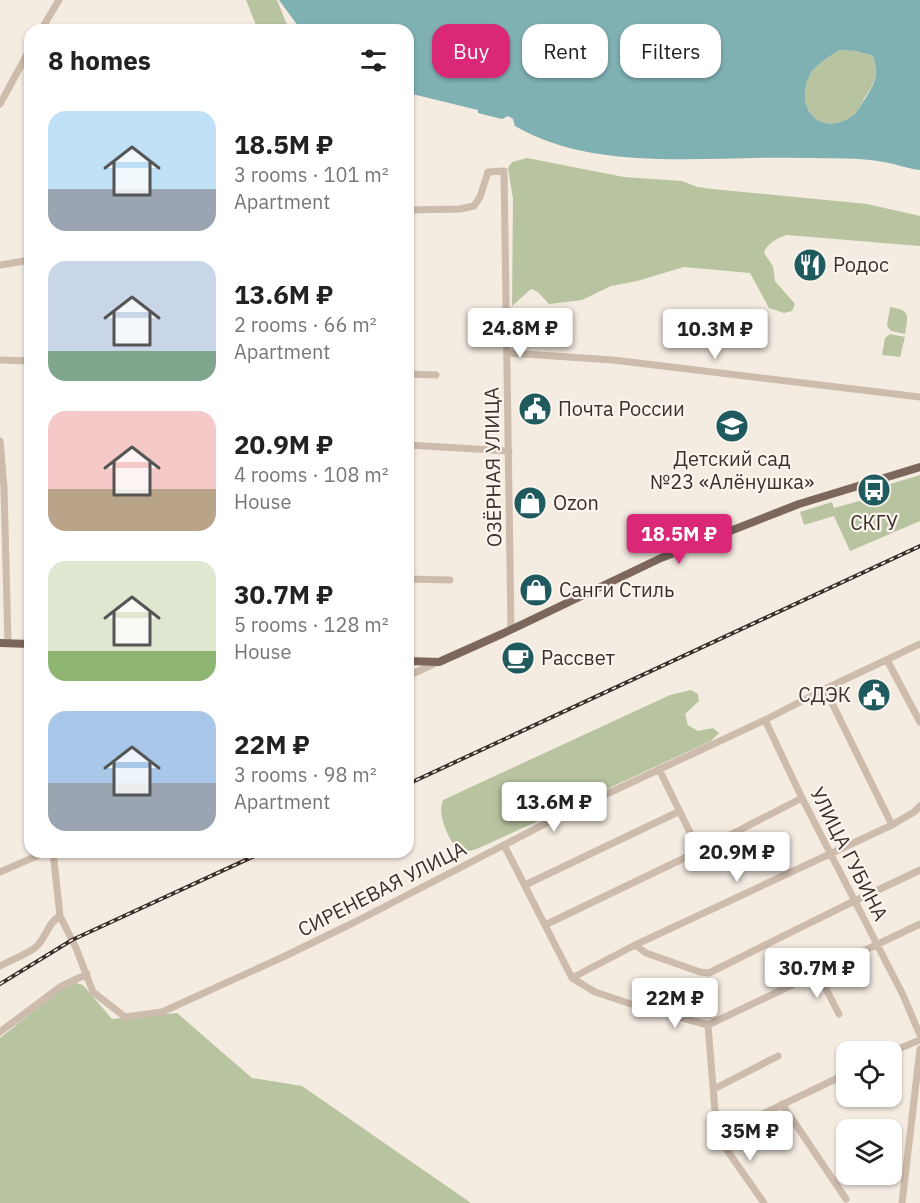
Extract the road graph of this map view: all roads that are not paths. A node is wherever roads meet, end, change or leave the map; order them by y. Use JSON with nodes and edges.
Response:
{"nodes":[{"id":1,"x":59,"y":0,"type":"edge"},
{"id":2,"x":45,"y":24,"type":"edge"},
{"id":3,"x":24,"y":60,"type":"edge"},
{"id":4,"x":0,"y":104,"type":"edge"},
{"id":5,"x":414,"y":210,"type":"edge"},
{"id":6,"x":24,"y":261,"type":"edge"},
{"id":7,"x":0,"y":265,"type":"edge"},
{"id":8,"x":508,"y":353,"type":"junction"},
{"id":9,"x":0,"y":360,"type":"edge"},
{"id":10,"x":24,"y":361,"type":"edge"},
{"id":11,"x":414,"y":374,"type":"edge"},
{"id":12,"x":436,"y":375,"type":"dead end"},
{"id":13,"x":920,"y":397,"type":"edge"},
{"id":14,"x":0,"y":441,"type":"edge"},
{"id":15,"x":414,"y":445,"type":"edge"},
{"id":16,"x":509,"y":451,"type":"junction"},
{"id":17,"x":920,"y":467,"type":"edge"},
{"id":18,"x":2,"y":488,"type":"edge"},
{"id":19,"x":3,"y":560,"type":"edge"},
{"id":20,"x":414,"y":579,"type":"edge"},
{"id":21,"x":450,"y":580,"type":"dead end"},
{"id":22,"x":511,"y":629,"type":"junction"},
{"id":23,"x":4,"y":643,"type":"edge"},
{"id":24,"x":24,"y":644,"type":"edge"},
{"id":25,"x":920,"y":644,"type":"edge"},
{"id":26,"x":887,"y":660,"type":"junction"},
{"id":27,"x":414,"y":661,"type":"edge"},
{"id":28,"x":438,"y":662,"type":"junction"},
{"id":29,"x":414,"y":673,"type":"edge"},
{"id":30,"x":825,"y":689,"type":"junction"},
{"id":31,"x":765,"y":720,"type":"junction"},
{"id":32,"x":920,"y":722,"type":"edge"},
{"id":33,"x":659,"y":770,"type":"junction"},
{"id":34,"x":802,"y":798,"type":"junction"},
{"id":35,"x":920,"y":806,"type":"edge"},
{"id":36,"x":678,"y":812,"type":"junction"},
{"id":37,"x":892,"y":825,"type":"junction"},
{"id":38,"x":504,"y":845,"type":"junction"},
{"id":39,"x":699,"y":851,"type":"junction"},
{"id":40,"x":829,"y":852,"type":"junction"},
{"id":41,"x":32,"y":858,"type":"edge"},
{"id":42,"x":54,"y":858,"type":"edge"},
{"id":43,"x":920,"y":870,"type":"edge"},
{"id":44,"x":0,"y":872,"type":"edge"},
{"id":45,"x":525,"y":885,"type":"junction"},
{"id":46,"x":856,"y":900,"type":"junction"},
{"id":47,"x":60,"y":916,"type":"junction"},
{"id":48,"x":920,"y":924,"type":"edge"},
{"id":49,"x":545,"y":926,"type":"junction"},
{"id":50,"x":635,"y":945,"type":"junction"},
{"id":51,"x":877,"y":946,"type":"junction"},
{"id":52,"x":0,"y":966,"type":"edge"},
{"id":53,"x":818,"y":973,"type":"junction"},
{"id":54,"x":87,"y":974,"type":"junction"},
{"id":55,"x":572,"y":978,"type":"junction"},
{"id":56,"x":839,"y":1014,"type":"dead end"},
{"id":57,"x":708,"y":1025,"type":"junction"},
{"id":58,"x":0,"y":1032,"type":"edge"},
{"id":59,"x":920,"y":1035,"type":"edge"},
{"id":60,"x":920,"y":1040,"type":"edge"},
{"id":61,"x":902,"y":1047,"type":"edge"},
{"id":62,"x":920,"y":1049,"type":"edge"},
{"id":63,"x":778,"y":1056,"type":"dead end"},
{"id":64,"x":836,"y":1079,"type":"edge"},
{"id":65,"x":918,"y":1085,"type":"edge"},
{"id":66,"x":714,"y":1089,"type":"junction"},
{"id":67,"x":782,"y":1104,"type":"junction"},
{"id":68,"x":717,"y":1136,"type":"junction"},
{"id":69,"x":846,"y":1199,"type":"dead end"},
{"id":70,"x":901,"y":1202,"type":"edge"},
{"id":71,"x":764,"y":1203,"type":"edge"}],
"edges":[{"from":1,"to":2,"type":"street"},
{"from":3,"to":4,"type":"street"},
{"from":5,"to":8,"type":"street","name":"ОЗЁРНАЯ УЛИЦА"},
{"from":6,"to":7,"type":"street"},
{"from":8,"to":13,"type":"street"},
{"from":8,"to":16,"type":"street","name":"ОЗЁРНАЯ УЛИЦА"},
{"from":9,"to":10,"type":"street"},
{"from":11,"to":12,"type":"street"},
{"from":14,"to":18,"type":"street"},
{"from":15,"to":16,"type":"street"},
{"from":16,"to":22,"type":"street","name":"ОЗЁРНАЯ УЛИЦА"},
{"from":17,"to":22,"type":"main road"},
{"from":18,"to":19,"type":"street"},
{"from":19,"to":23,"type":"street"},
{"from":20,"to":21,"type":"street"},
{"from":22,"to":28,"type":"main road"},
{"from":23,"to":24,"type":"main road"},
{"from":25,"to":26,"type":"street","name":"СИРЕНЕВАЯ УЛИЦА"},
{"from":26,"to":30,"type":"street","name":"СИРЕНЕВАЯ УЛИЦА"},
{"from":26,"to":32,"type":"street"},
{"from":27,"to":28,"type":"main road"},
{"from":28,"to":29,"type":"street"},
{"from":30,"to":31,"type":"street","name":"СИРЕНЕВАЯ УЛИЦА"},
{"from":30,"to":37,"type":"street"},
{"from":31,"to":33,"type":"street","name":"СИРЕНЕВАЯ УЛИЦА"},
{"from":31,"to":34,"type":"street","name":"УЛИЦА ГУБИНА"},
{"from":33,"to":36,"type":"street"},
{"from":33,"to":38,"type":"street","name":"СИРЕНЕВАЯ УЛИЦА"},
{"from":34,"to":39,"type":"street"},
{"from":34,"to":40,"type":"street","name":"УЛИЦА ГУБИНА"},
{"from":35,"to":37,"type":"street"},
{"from":36,"to":39,"type":"street"},
{"from":36,"to":45,"type":"street"},
{"from":37,"to":40,"type":"street"},
{"from":38,"to":45,"type":"street"},
{"from":38,"to":54,"type":"street","name":"СИРЕНЕВАЯ УЛИЦА"},
{"from":39,"to":49,"type":"street"},
{"from":40,"to":46,"type":"street","name":"УЛИЦА ГУБИНА"},
{"from":40,"to":50,"type":"street"},
{"from":41,"to":44,"type":"street"},
{"from":42,"to":47,"type":"street"},
{"from":43,"to":46,"type":"street"},
{"from":45,"to":49,"type":"street"},
{"from":46,"to":50,"type":"street"},
{"from":46,"to":51,"type":"street","name":"УЛИЦА ГУБИНА"},
{"from":47,"to":52,"type":"street"},
{"from":47,"to":54,"type":"street"},
{"from":48,"to":51,"type":"street"},
{"from":49,"to":55,"type":"street"},
{"from":50,"to":55,"type":"street"},
{"from":51,"to":53,"type":"street"},
{"from":51,"to":59,"type":"street","name":"УЛИЦА ГУБИНА"},
{"from":53,"to":56,"type":"street"},
{"from":53,"to":57,"type":"street"},
{"from":54,"to":58,"type":"street"},
{"from":55,"to":57,"type":"street"},
{"from":57,"to":66,"type":"street"},
{"from":60,"to":61,"type":"street"},
{"from":62,"to":65,"type":"street"},
{"from":63,"to":66,"type":"street"},
{"from":64,"to":67,"type":"street"},
{"from":65,"to":70,"type":"street"},
{"from":66,"to":68,"type":"street"},
{"from":67,"to":68,"type":"street"},
{"from":67,"to":69,"type":"street"},
{"from":68,"to":71,"type":"street"}]}
